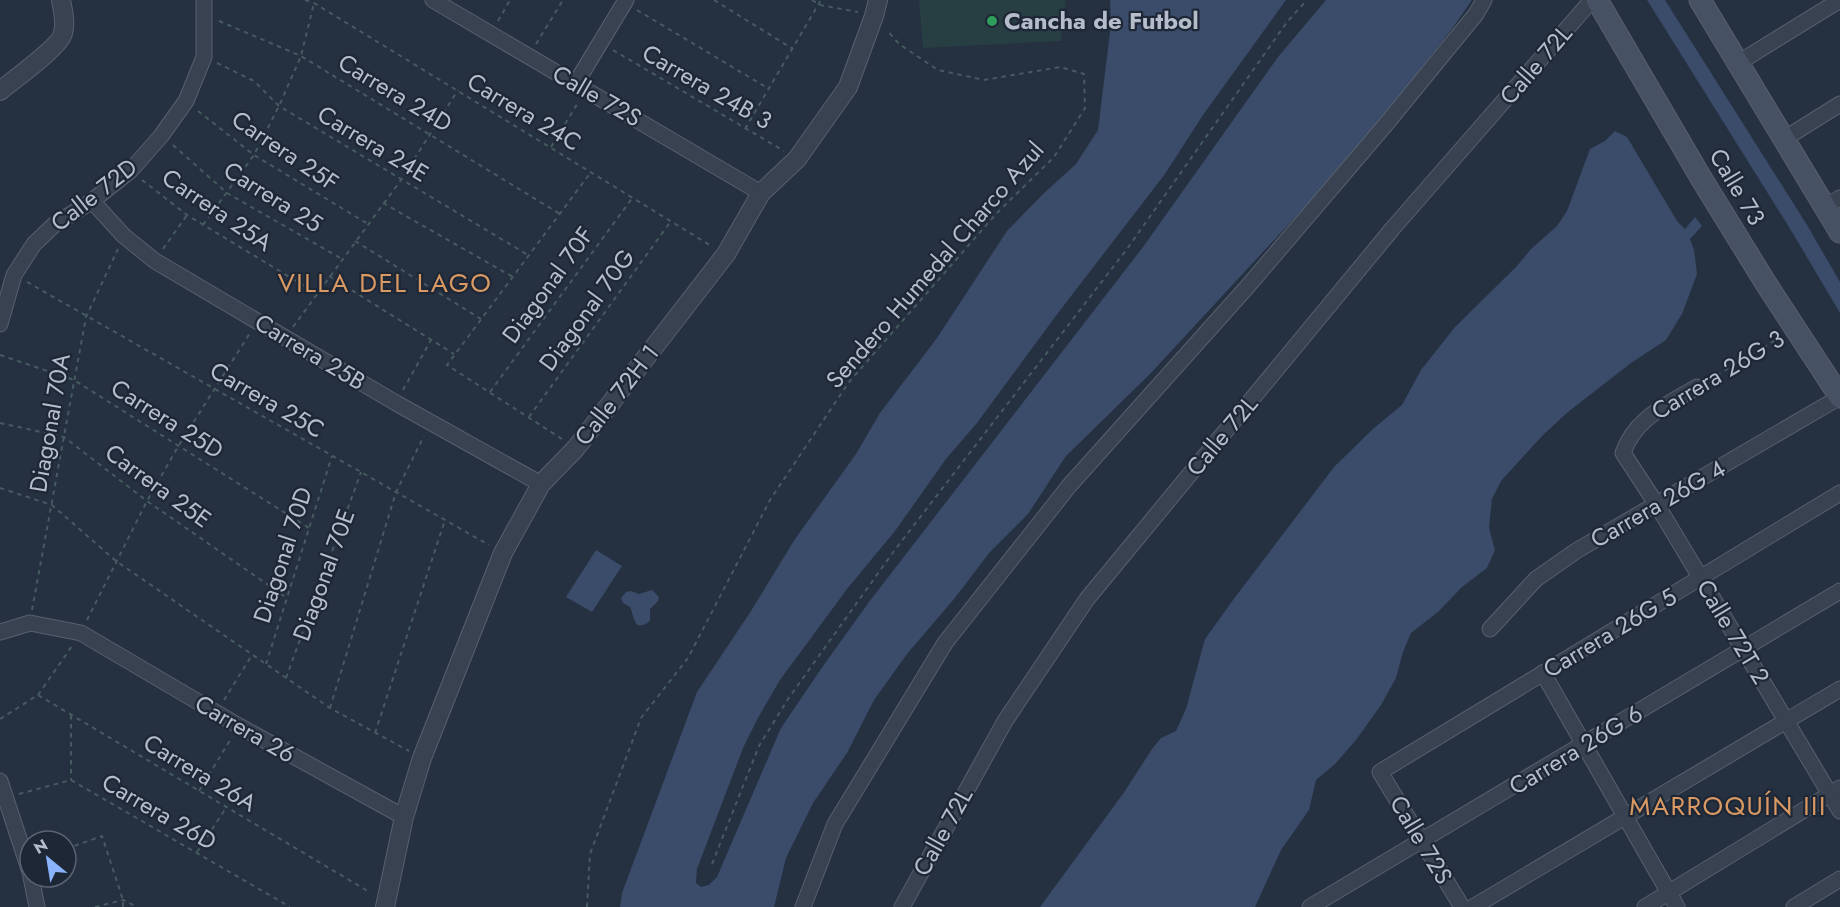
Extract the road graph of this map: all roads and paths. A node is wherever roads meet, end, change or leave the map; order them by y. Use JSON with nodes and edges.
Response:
{"nodes":[{"id":1,"x":61,"y":0,"type":"edge"},
{"id":2,"x":305,"y":0,"type":"edge"},
{"id":3,"x":433,"y":0,"type":"edge"},
{"id":4,"x":510,"y":0,"type":"edge"},
{"id":5,"x":563,"y":0,"type":"edge"},
{"id":6,"x":714,"y":0,"type":"edge"},
{"id":7,"x":812,"y":0,"type":"edge"},
{"id":8,"x":821,"y":0,"type":"edge"},
{"id":9,"x":1307,"y":0,"type":"edge"},
{"id":10,"x":1484,"y":0,"type":"edge"},
{"id":11,"x":1592,"y":0,"type":"edge"},
{"id":12,"x":1597,"y":0,"type":"edge"},
{"id":13,"x":1700,"y":0,"type":"edge"},
{"id":14,"x":1840,"y":0,"type":"edge"},
{"id":15,"x":625,"y":1,"type":"edge"},
{"id":16,"x":314,"y":3,"type":"junction"},
{"id":17,"x":820,"y":4,"type":"junction"},
{"id":18,"x":205,"y":7,"type":"edge"},
{"id":19,"x":876,"y":8,"type":"edge"},
{"id":20,"x":491,"y":34,"type":"junction"},
{"id":21,"x":600,"y":43,"type":"junction"},
{"id":22,"x":793,"y":49,"type":"junction"},
{"id":23,"x":301,"y":56,"type":"junction"},
{"id":24,"x":204,"y":57,"type":"junction"},
{"id":25,"x":529,"y":57,"type":"junction"},
{"id":26,"x":1738,"y":63,"type":"junction"},
{"id":27,"x":581,"y":86,"type":"junction"},
{"id":28,"x":769,"y":89,"type":"junction"},
{"id":29,"x":458,"y":90,"type":"junction"},
{"id":30,"x":0,"y":91,"type":"edge"},
{"id":31,"x":186,"y":102,"type":"junction"},
{"id":32,"x":1840,"y":104,"type":"edge"},
{"id":33,"x":279,"y":106,"type":"junction"},
{"id":34,"x":745,"y":129,"type":"junction"},
{"id":35,"x":430,"y":133,"type":"junction"},
{"id":36,"x":162,"y":136,"type":"junction"},
{"id":37,"x":1784,"y":139,"type":"junction"},
{"id":38,"x":551,"y":147,"type":"junction"},
{"id":39,"x":254,"y":155,"type":"junction"},
{"id":40,"x":797,"y":159,"type":"junction"},
{"id":41,"x":131,"y":170,"type":"junction"},
{"id":42,"x":591,"y":172,"type":"junction"},
{"id":43,"x":401,"y":180,"type":"junction"},
{"id":44,"x":227,"y":192,"type":"junction"},
{"id":45,"x":761,"y":193,"type":"junction"},
{"id":46,"x":633,"y":197,"type":"junction"},
{"id":47,"x":92,"y":201,"type":"junction"},
{"id":48,"x":383,"y":203,"type":"junction"},
{"id":49,"x":1832,"y":203,"type":"edge"},
{"id":50,"x":560,"y":214,"type":"junction"},
{"id":51,"x":187,"y":215,"type":"junction"},
{"id":52,"x":671,"y":221,"type":"junction"},
{"id":53,"x":368,"y":224,"type":"junction"},
{"id":54,"x":203,"y":225,"type":"junction"},
{"id":55,"x":1840,"y":232,"type":"edge"},
{"id":56,"x":124,"y":236,"type":"junction"},
{"id":57,"x":355,"y":241,"type":"junction"},
{"id":58,"x":726,"y":254,"type":"junction"},
{"id":59,"x":529,"y":255,"type":"junction"},
{"id":60,"x":342,"y":259,"type":"junction"},
{"id":61,"x":155,"y":261,"type":"junction"},
{"id":62,"x":14,"y":275,"type":"junction"},
{"id":63,"x":329,"y":276,"type":"junction"},
{"id":64,"x":513,"y":278,"type":"junction"},
{"id":65,"x":316,"y":293,"type":"junction"},
{"id":66,"x":86,"y":317,"type":"junction"},
{"id":67,"x":258,"y":320,"type":"junction"},
{"id":68,"x":482,"y":320,"type":"junction"},
{"id":69,"x":0,"y":324,"type":"edge"},
{"id":70,"x":1796,"y":328,"type":"junction"},
{"id":71,"x":286,"y":337,"type":"junction"},
{"id":72,"x":431,"y":340,"type":"junction"},
{"id":73,"x":0,"y":354,"type":"edge"},
{"id":74,"x":455,"y":354,"type":"junction"},
{"id":75,"x":74,"y":380,"type":"junction"},
{"id":76,"x":1697,"y":387,"type":"joint"},
{"id":77,"x":214,"y":389,"type":"junction"},
{"id":78,"x":490,"y":392,"type":"junction"},
{"id":79,"x":1840,"y":397,"type":"edge"},
{"id":80,"x":396,"y":403,"type":"junction"},
{"id":81,"x":529,"y":417,"type":"junction"},
{"id":82,"x":431,"y":421,"type":"junction"},
{"id":83,"x":0,"y":423,"type":"edge"},
{"id":84,"x":64,"y":437,"type":"junction"},
{"id":85,"x":179,"y":445,"type":"junction"},
{"id":86,"x":576,"y":448,"type":"junction"},
{"id":87,"x":1623,"y":453,"type":"joint"},
{"id":88,"x":332,"y":456,"type":"junction"},
{"id":89,"x":361,"y":472,"type":"junction"},
{"id":90,"x":541,"y":484,"type":"junction"},
{"id":91,"x":0,"y":488,"type":"edge"},
{"id":92,"x":396,"y":492,"type":"junction"},
{"id":93,"x":1840,"y":493,"type":"edge"},
{"id":94,"x":147,"y":501,"type":"junction"},
{"id":95,"x":52,"y":505,"type":"junction"},
{"id":96,"x":1657,"y":505,"type":"junction"},
{"id":97,"x":445,"y":520,"type":"junction"},
{"id":98,"x":309,"y":528,"type":"junction"},
{"id":99,"x":503,"y":553,"type":"junction"},
{"id":100,"x":116,"y":561,"type":"junction"},
{"id":101,"x":1701,"y":578,"type":"junction"},
{"id":102,"x":1840,"y":591,"type":"edge"},
{"id":103,"x":287,"y":598,"type":"junction"},
{"id":104,"x":30,"y":622,"type":"junction"},
{"id":105,"x":1490,"y":629,"type":"dead end"},
{"id":106,"x":0,"y":632,"type":"edge"},
{"id":107,"x":1743,"y":649,"type":"junction"},
{"id":108,"x":252,"y":655,"type":"junction"},
{"id":109,"x":266,"y":663,"type":"junction"},
{"id":110,"x":1543,"y":673,"type":"junction"},
{"id":111,"x":286,"y":678,"type":"junction"},
{"id":112,"x":1840,"y":689,"type":"edge"},
{"id":113,"x":330,"y":708,"type":"junction"},
{"id":114,"x":216,"y":713,"type":"junction"},
{"id":115,"x":71,"y":714,"type":"junction"},
{"id":116,"x":0,"y":719,"type":"edge"},
{"id":117,"x":1786,"y":721,"type":"junction"},
{"id":118,"x":239,"y":726,"type":"junction"},
{"id":119,"x":375,"y":733,"type":"junction"},
{"id":120,"x":1585,"y":744,"type":"junction"},
{"id":121,"x":422,"y":758,"type":"junction"},
{"id":122,"x":1380,"y":772,"type":"joint"},
{"id":123,"x":71,"y":780,"type":"junction"},
{"id":124,"x":0,"y":781,"type":"edge"},
{"id":125,"x":199,"y":791,"type":"junction"},
{"id":126,"x":1835,"y":791,"type":"edge"},
{"id":127,"x":5,"y":798,"type":"junction"},
{"id":128,"x":226,"y":808,"type":"junction"},
{"id":129,"x":1840,"y":811,"type":"edge"},
{"id":130,"x":1625,"y":817,"type":"junction"},
{"id":131,"x":404,"y":818,"type":"junction"},
{"id":132,"x":18,"y":836,"type":"edge"},
{"id":133,"x":1422,"y":842,"type":"junction"},
{"id":134,"x":78,"y":845,"type":"edge"},
{"id":135,"x":197,"y":852,"type":"junction"},
{"id":136,"x":712,"y":864,"type":"dead end"},
{"id":137,"x":1840,"y":879,"type":"edge"},
{"id":138,"x":33,"y":889,"type":"edge"},
{"id":139,"x":1669,"y":892,"type":"junction"},
{"id":140,"x":123,"y":900,"type":"junction"},
{"id":141,"x":385,"y":904,"type":"edge"},
{"id":142,"x":37,"y":907,"type":"edge"},
{"id":143,"x":95,"y":907,"type":"edge"},
{"id":144,"x":123,"y":907,"type":"edge"},
{"id":145,"x":137,"y":907,"type":"edge"},
{"id":146,"x":290,"y":907,"type":"edge"},
{"id":147,"x":587,"y":907,"type":"edge"},
{"id":148,"x":803,"y":907,"type":"edge"},
{"id":149,"x":902,"y":907,"type":"edge"},
{"id":150,"x":1310,"y":907,"type":"edge"},
{"id":151,"x":1462,"y":907,"type":"edge"},
{"id":152,"x":1473,"y":907,"type":"edge"},
{"id":153,"x":1645,"y":907,"type":"edge"},
{"id":154,"x":1677,"y":907,"type":"edge"},
{"id":155,"x":1794,"y":907,"type":"edge"}],
"edges":[{"from":1,"to":30,"type":"street"},
{"from":2,"to":16,"type":"path","name":"Carrera 24C"},
{"from":3,"to":20,"type":"street","name":"Calle 72S"},
{"from":4,"to":20,"type":"path"},
{"from":5,"to":25,"type":"path"},
{"from":6,"to":22,"type":"path"},
{"from":7,"to":17,"type":"path"},
{"from":8,"to":17,"type":"path"},
{"from":9,"to":136,"type":"path"},
{"from":10,"to":148,"type":"street"},
{"from":11,"to":149,"type":"street","name":"Calle 72L"},
{"from":12,"to":70,"type":"main road","name":"Calle 73"},
{"from":13,"to":26,"type":"main road"},
{"from":14,"to":26,"type":"street"},
{"from":15,"to":21,"type":"street"},
{"from":15,"to":28,"type":"path"},
{"from":16,"to":23,"type":"path"},
{"from":16,"to":29,"type":"path","name":"Carrera 24C"},
{"from":17,"to":19,"type":"path"},
{"from":17,"to":22,"type":"path"},
{"from":18,"to":23,"type":"path","name":"Carrera 24D"},
{"from":18,"to":24,"type":"street","name":"Calle 72D"},
{"from":19,"to":40,"type":"street","name":"Calle 72H 1"},
{"from":19,"to":147,"type":"path","name":"Sendero Humedal Charco Azul"},
{"from":20,"to":25,"type":"street","name":"Calle 72S"},
{"from":21,"to":27,"type":"street"},
{"from":21,"to":34,"type":"path","name":"Carrera 24B 3"},
{"from":22,"to":28,"type":"path"},
{"from":23,"to":33,"type":"path"},
{"from":23,"to":35,"type":"path","name":"Carrera 24D"},
{"from":24,"to":31,"type":"street","name":"Calle 72D"},
{"from":24,"to":33,"type":"path","name":"Carrera 24E"},
{"from":25,"to":27,"type":"street","name":"Calle 72S"},
{"from":26,"to":37,"type":"main road"},
{"from":27,"to":38,"type":"path"},
{"from":27,"to":45,"type":"street","name":"Calle 72S"},
{"from":28,"to":34,"type":"path"},
{"from":29,"to":35,"type":"path"},
{"from":29,"to":38,"type":"path","name":"Carrera 24C"},
{"from":31,"to":36,"type":"street","name":"Calle 72D"},
{"from":31,"to":39,"type":"path","name":"Carrera 25F"},
{"from":32,"to":37,"type":"street"},
{"from":33,"to":39,"type":"path"},
{"from":33,"to":43,"type":"path","name":"Carrera 24E"},
{"from":34,"to":40,"type":"path","name":"Carrera 24B 3"},
{"from":35,"to":43,"type":"path"},
{"from":35,"to":50,"type":"path","name":"Carrera 24D"},
{"from":36,"to":41,"type":"street","name":"Calle 72D"},
{"from":36,"to":44,"type":"path","name":"Carrera 25"},
{"from":37,"to":49,"type":"main road"},
{"from":38,"to":42,"type":"path","name":"Carrera 24C"},
{"from":39,"to":44,"type":"path"},
{"from":39,"to":53,"type":"path","name":"Carrera 25F"},
{"from":40,"to":45,"type":"street","name":"Calle 72H 1"},
{"from":41,"to":47,"type":"street","name":"Calle 72D"},
{"from":41,"to":51,"type":"path","name":"Carrera 25A"},
{"from":42,"to":46,"type":"path","name":"Carrera 24C"},
{"from":42,"to":50,"type":"path"},
{"from":43,"to":48,"type":"path"},
{"from":43,"to":59,"type":"path","name":"Carrera 24E"},
{"from":44,"to":54,"type":"path"},
{"from":44,"to":60,"type":"path","name":"Carrera 25"},
{"from":45,"to":58,"type":"street","name":"Calle 72H 1"},
{"from":46,"to":52,"type":"path","name":"Carrera 24C"},
{"from":46,"to":78,"type":"path","name":"Diagonal 70F"},
{"from":47,"to":56,"type":"street","name":"Carrera 25B"},
{"from":47,"to":62,"type":"street","name":"Calle 72D"},
{"from":48,"to":53,"type":"path"},
{"from":48,"to":64,"type":"path"},
{"from":49,"to":55,"type":"main road"},
{"from":50,"to":59,"type":"path"},
{"from":51,"to":54,"type":"path","name":"Carrera 25A"},
{"from":51,"to":61,"type":"path"},
{"from":52,"to":58,"type":"path","name":"Carrera 24C"},
{"from":52,"to":81,"type":"path","name":"Diagonal 70G"},
{"from":53,"to":57,"type":"path"},
{"from":54,"to":65,"type":"path","name":"Carrera 25A"},
{"from":56,"to":61,"type":"street","name":"Carrera 25B"},
{"from":56,"to":66,"type":"path","name":"Diagonal 70A"},
{"from":57,"to":60,"type":"path"},
{"from":57,"to":68,"type":"path"},
{"from":58,"to":86,"type":"street","name":"Calle 72H 1"},
{"from":59,"to":64,"type":"path"},
{"from":60,"to":63,"type":"path"},
{"from":61,"to":67,"type":"street","name":"Carrera 25B"},
{"from":62,"to":66,"type":"path","name":"Carrera 25C"},
{"from":62,"to":69,"type":"street","name":"Calle 72D"},
{"from":63,"to":65,"type":"path"},
{"from":63,"to":72,"type":"path"},
{"from":64,"to":68,"type":"path"},
{"from":65,"to":71,"type":"path"},
{"from":66,"to":75,"type":"path","name":"Diagonal 70A"},
{"from":66,"to":77,"type":"path","name":"Carrera 25C"},
{"from":67,"to":71,"type":"street","name":"Carrera 25B"},
{"from":67,"to":77,"type":"path"},
{"from":68,"to":74,"type":"path"},
{"from":70,"to":76,"type":"path","name":"Carrera 26G 3"},
{"from":70,"to":79,"type":"main road","name":"Calle 73"},
{"from":71,"to":80,"type":"street","name":"Carrera 25B"},
{"from":72,"to":74,"type":"path"},
{"from":72,"to":80,"type":"path"},
{"from":73,"to":75,"type":"path","name":"Carrera 25D"},
{"from":74,"to":78,"type":"path"},
{"from":75,"to":84,"type":"path","name":"Diagonal 70A"},
{"from":75,"to":85,"type":"path","name":"Carrera 25D"},
{"from":76,"to":87,"type":"street","name":"Carrera 26G 3"},
{"from":77,"to":85,"type":"path"},
{"from":77,"to":88,"type":"path","name":"Carrera 25C"},
{"from":78,"to":81,"type":"path"},
{"from":79,"to":96,"type":"street","name":"Carrera 26G 4"},
{"from":80,"to":82,"type":"street","name":"Carrera 25B"},
{"from":81,"to":86,"type":"path"},
{"from":82,"to":90,"type":"street","name":"Carrera 25B"},
{"from":82,"to":92,"type":"path"},
{"from":83,"to":84,"type":"path","name":"Carrera 25E"},
{"from":84,"to":94,"type":"path","name":"Carrera 25E"},
{"from":84,"to":95,"type":"path","name":"Diagonal 70A"},
{"from":85,"to":94,"type":"path"},
{"from":85,"to":98,"type":"path","name":"Carrera 25D"},
{"from":86,"to":90,"type":"street","name":"Calle 72H 1"},
{"from":87,"to":96,"type":"street","name":"Calle 72T 2"},
{"from":88,"to":89,"type":"path","name":"Carrera 25C"},
{"from":88,"to":98,"type":"path","name":"Diagonal 70D"},
{"from":89,"to":92,"type":"path","name":"Carrera 25C"},
{"from":89,"to":111,"type":"path","name":"Diagonal 70E"},
{"from":90,"to":99,"type":"street","name":"Calle 72H 1"},
{"from":91,"to":95,"type":"path"},
{"from":92,"to":97,"type":"path","name":"Carrera 25C"},
{"from":92,"to":113,"type":"path"},
{"from":93,"to":101,"type":"street","name":"Carrera 26G 5"},
{"from":94,"to":100,"type":"path"},
{"from":94,"to":103,"type":"path","name":"Carrera 25E"},
{"from":95,"to":100,"type":"path"},
{"from":95,"to":104,"type":"path","name":"Diagonal 70A"},
{"from":96,"to":101,"type":"street","name":"Calle 72T 2"},
{"from":96,"to":105,"type":"street","name":"Carrera 26G 4"},
{"from":97,"to":99,"type":"path","name":"Carrera 25C"},
{"from":97,"to":119,"type":"path"},
{"from":98,"to":103,"type":"path","name":"Diagonal 70D"},
{"from":99,"to":121,"type":"street","name":"Calle 72H 1"},
{"from":100,"to":108,"type":"path"},
{"from":101,"to":107,"type":"street","name":"Calle 72T 2"},
{"from":101,"to":110,"type":"street","name":"Carrera 26G 5"},
{"from":102,"to":107,"type":"street","name":"Carrera 26G 6"},
{"from":103,"to":109,"type":"path","name":"Diagonal 70D"},
{"from":104,"to":106,"type":"street"},
{"from":104,"to":114,"type":"street","name":"Carrera 26"},
{"from":107,"to":117,"type":"street","name":"Calle 72T 2"},
{"from":107,"to":120,"type":"street","name":"Carrera 26G 6"},
{"from":108,"to":109,"type":"path"},
{"from":108,"to":114,"type":"path","name":"Diagonal 70D"},
{"from":109,"to":111,"type":"path"},
{"from":110,"to":120,"type":"street"},
{"from":110,"to":122,"type":"street","name":"Carrera 26G 5"},
{"from":111,"to":113,"type":"path"},
{"from":112,"to":117,"type":"street"},
{"from":113,"to":119,"type":"path"},
{"from":114,"to":118,"type":"street","name":"Carrera 26"},
{"from":115,"to":116,"type":"path","name":"Carrera 26A"},
{"from":115,"to":123,"type":"path"},
{"from":115,"to":125,"type":"path","name":"Carrera 26A"},
{"from":117,"to":126,"type":"street","name":"Calle 72T 2"},
{"from":117,"to":130,"type":"street"},
{"from":118,"to":125,"type":"path"},
{"from":118,"to":131,"type":"street","name":"Carrera 26"},
{"from":119,"to":121,"type":"path"},
{"from":120,"to":130,"type":"street"},
{"from":120,"to":133,"type":"street","name":"Carrera 26G 6"},
{"from":121,"to":131,"type":"street","name":"Calle 72H 1"},
{"from":122,"to":133,"type":"street","name":"Calle 72S"},
{"from":123,"to":127,"type":"path","name":"Carrera 26D"},
{"from":123,"to":135,"type":"path","name":"Carrera 26D"},
{"from":124,"to":127,"type":"street"},
{"from":125,"to":128,"type":"path","name":"Carrera 26A"},
{"from":126,"to":129,"type":"street","name":"Calle 72T 2"},
{"from":126,"to":139,"type":"street"},
{"from":127,"to":132,"type":"street"},
{"from":128,"to":135,"type":"path"},
{"from":128,"to":141,"type":"path","name":"Carrera 26A"},
{"from":130,"to":139,"type":"street"},
{"from":130,"to":152,"type":"street"},
{"from":131,"to":141,"type":"street"},
{"from":133,"to":150,"type":"street","name":"Carrera 26G 6"},
{"from":133,"to":151,"type":"street","name":"Calle 72S"},
{"from":134,"to":140,"type":"path","name":"Carrera 26D"},
{"from":135,"to":146,"type":"path","name":"Carrera 26D"},
{"from":137,"to":155,"type":"street"},
{"from":138,"to":142,"type":"street"},
{"from":139,"to":153,"type":"street"},
{"from":139,"to":154,"type":"street"},
{"from":140,"to":143,"type":"path"},
{"from":140,"to":144,"type":"path"},
{"from":140,"to":145,"type":"path"}]}
